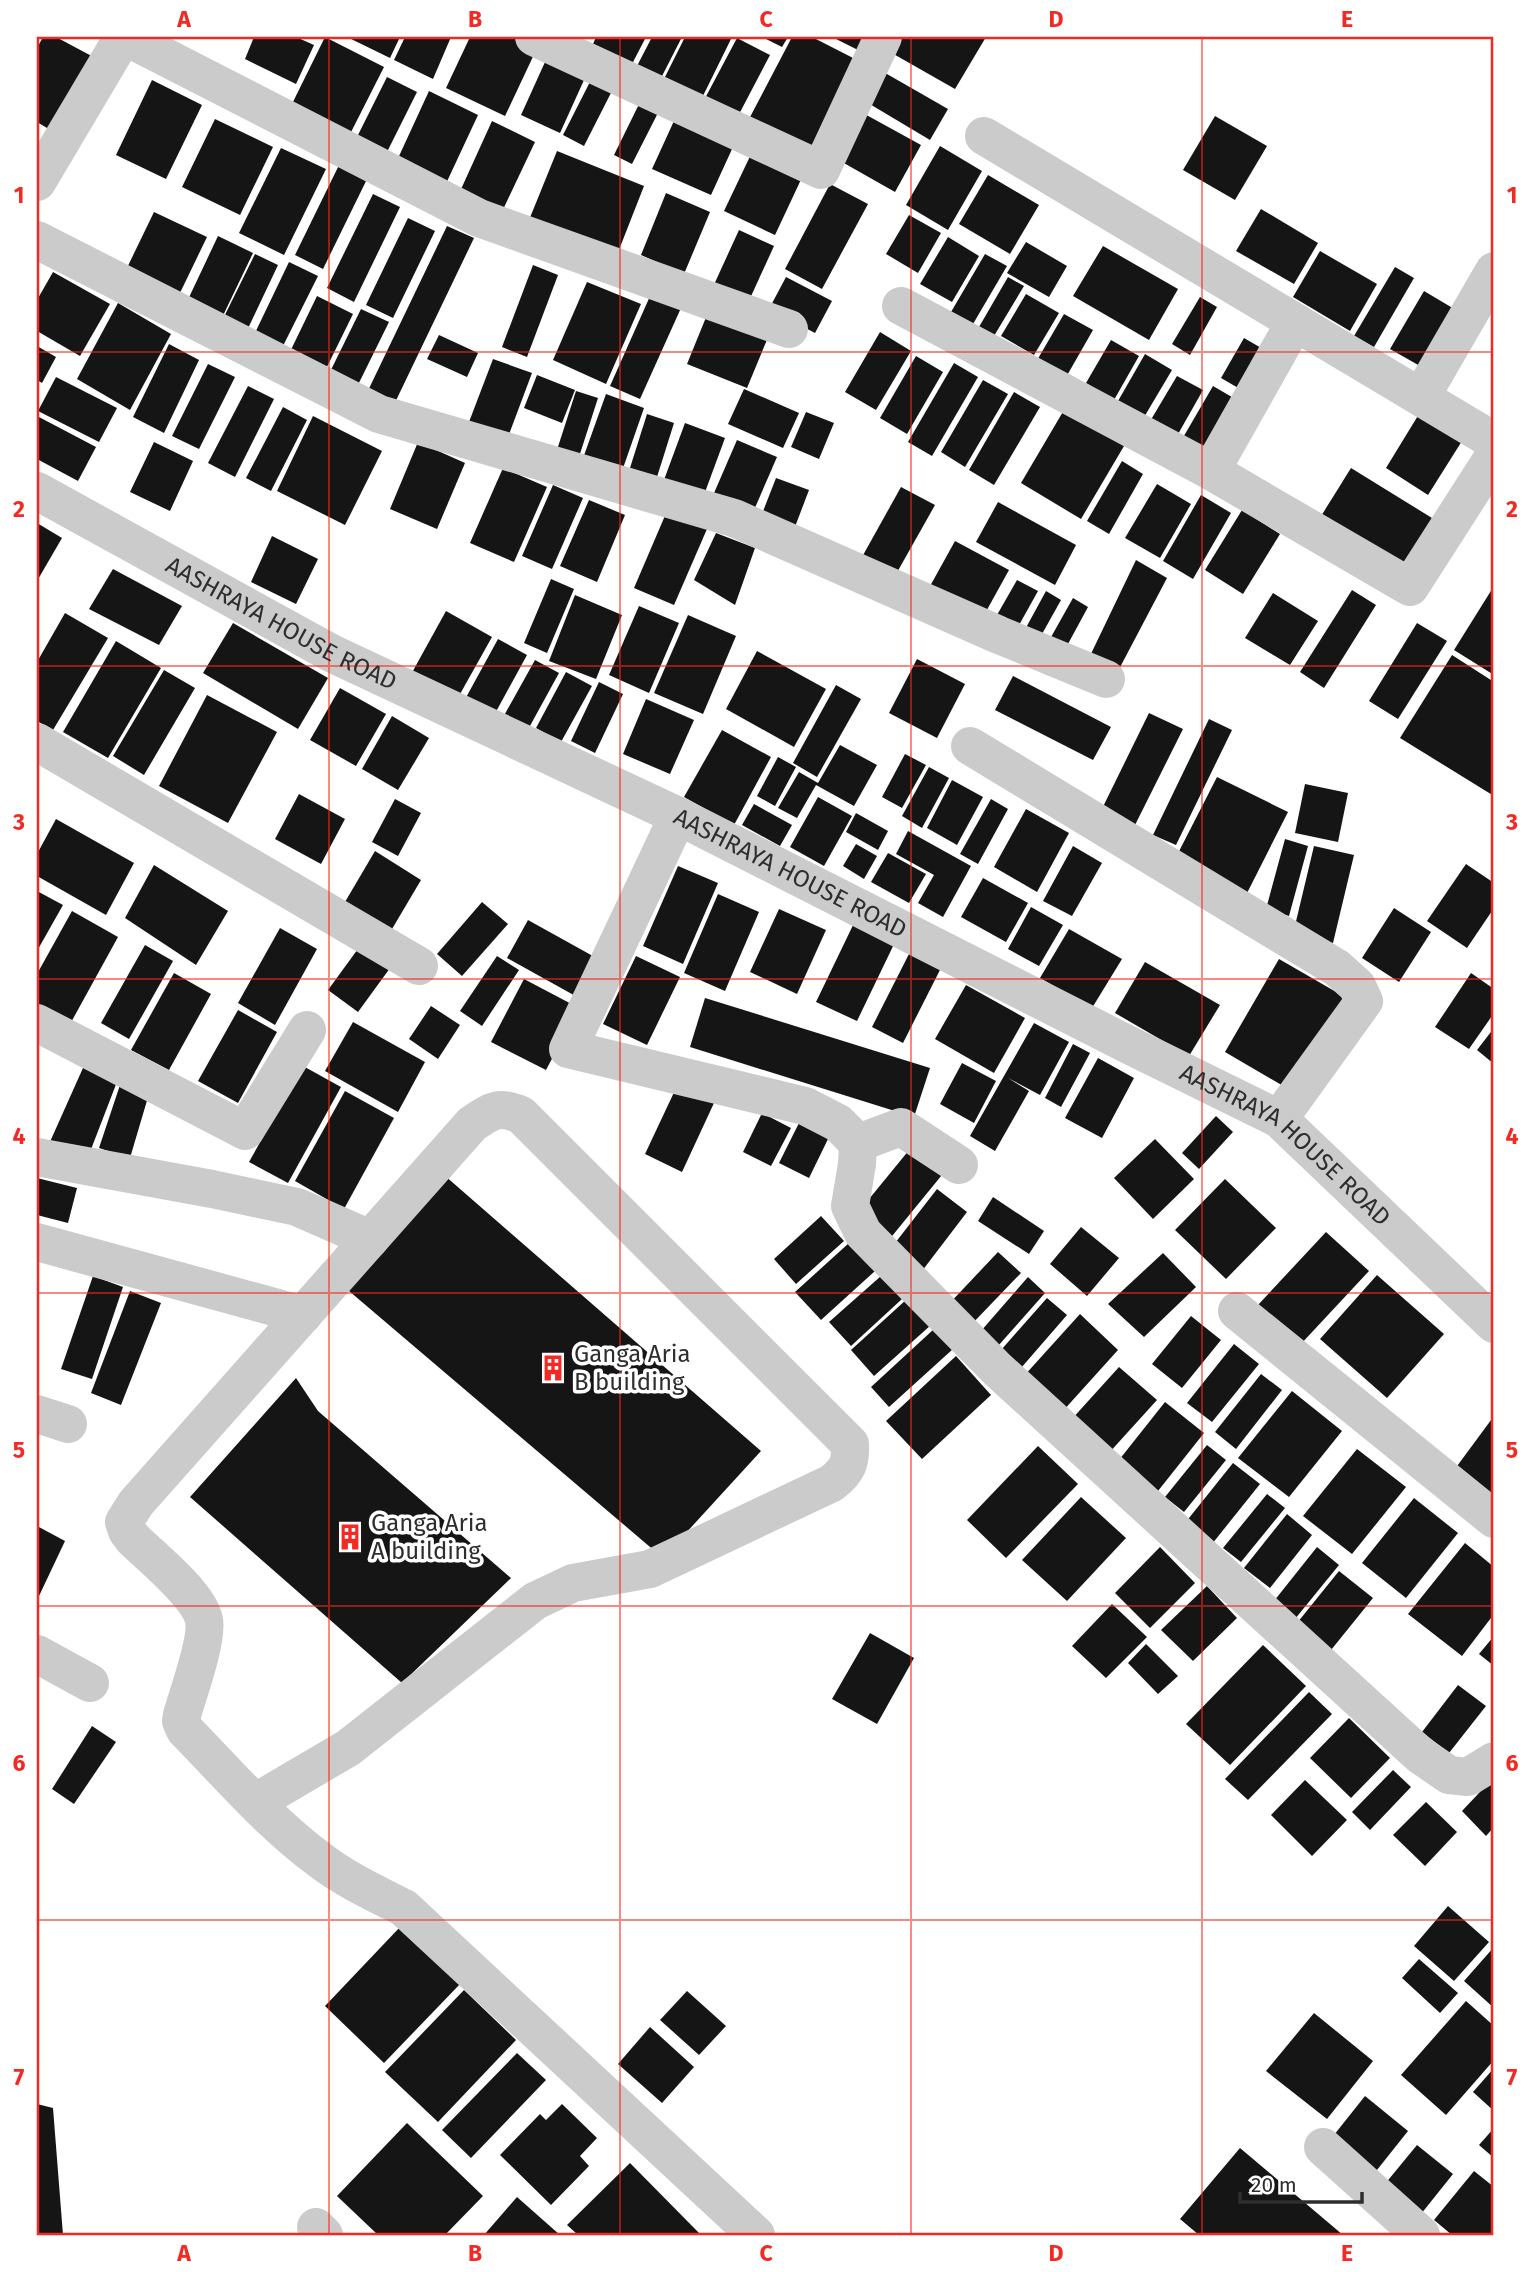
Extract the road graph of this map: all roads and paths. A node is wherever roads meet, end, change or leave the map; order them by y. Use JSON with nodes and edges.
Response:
{"nodes":[{"id":1,"x":124,"y":37,"type":"edge"},
{"id":2,"x":534,"y":37,"type":"edge"},
{"id":3,"x":883,"y":37,"type":"edge"},
{"id":4,"x":984,"y":136,"type":"dead end"},
{"id":5,"x":37,"y":183,"type":"edge"},
{"id":6,"x":37,"y":240,"type":"edge"},
{"id":7,"x":1494,"y":271,"type":"edge"},
{"id":8,"x":901,"y":306,"type":"dead end"},
{"id":9,"x":1295,"y":322,"type":"junction"},
{"id":10,"x":789,"y":329,"type":"dead end"},
{"id":11,"x":1421,"y":397,"type":"junction"},
{"id":12,"x":1494,"y":441,"type":"edge"},
{"id":13,"x":1494,"y":456,"type":"edge"},
{"id":14,"x":1211,"y":471,"type":"junction"},
{"id":15,"x":37,"y":491,"type":"edge"},
{"id":16,"x":1105,"y":679,"type":"dead end"},
{"id":17,"x":37,"y":743,"type":"edge"},
{"id":18,"x":970,"y":746,"type":"dead end"},
{"id":19,"x":678,"y":816,"type":"junction"},
{"id":20,"x":419,"y":966,"type":"dead end"},
{"id":21,"x":37,"y":1023,"type":"edge"},
{"id":22,"x":307,"y":1030,"type":"dead end"},
{"id":23,"x":1279,"y":1119,"type":"junction"},
{"id":24,"x":858,"y":1143,"type":"junction"},
{"id":25,"x":37,"y":1157,"type":"edge"},
{"id":26,"x":959,"y":1165,"type":"dead end"},
{"id":27,"x":370,"y":1239,"type":"junction"},
{"id":28,"x":37,"y":1242,"type":"edge"},
{"id":29,"x":1237,"y":1311,"type":"dead end"},
{"id":30,"x":303,"y":1315,"type":"junction"},
{"id":31,"x":1494,"y":1324,"type":"edge"},
{"id":32,"x":1494,"y":1519,"type":"edge"},
{"id":33,"x":37,"y":1654,"type":"edge"},
{"id":34,"x":90,"y":1683,"type":"dead end"},
{"id":35,"x":1494,"y":1761,"type":"edge"},
{"id":36,"x":256,"y":1802,"type":"junction"},
{"id":37,"x":1323,"y":2147,"type":"dead end"},
{"id":38,"x":756,"y":2235,"type":"edge"},
{"id":39,"x":1421,"y":2235,"type":"edge"}],
"edges":[{"from":1,"to":5,"type":"street"},
{"from":1,"to":10,"type":"street"},
{"from":2,"to":3,"type":"street"},
{"from":4,"to":9,"type":"street"},
{"from":6,"to":16,"type":"street"},
{"from":7,"to":11,"type":"street"},
{"from":8,"to":14,"type":"street"},
{"from":9,"to":11,"type":"street"},
{"from":9,"to":14,"type":"street"},
{"from":11,"to":12,"type":"street"},
{"from":13,"to":14,"type":"street"},
{"from":15,"to":19,"type":"street","name":"AASHRAYA HOUSE ROAD"},
{"from":17,"to":20,"type":"street"},
{"from":18,"to":23,"type":"street"},
{"from":19,"to":23,"type":"street","name":"AASHRAYA HOUSE ROAD"},
{"from":19,"to":24,"type":"street"},
{"from":21,"to":22,"type":"street"},
{"from":23,"to":31,"type":"street","name":"AASHRAYA HOUSE ROAD"},
{"from":24,"to":26,"type":"street"},
{"from":24,"to":35,"type":"street"},
{"from":25,"to":27,"type":"street"},
{"from":27,"to":30,"type":"street"},
{"from":27,"to":36,"type":"street"},
{"from":28,"to":30,"type":"street"},
{"from":29,"to":32,"type":"street"},
{"from":30,"to":36,"type":"street"},
{"from":33,"to":34,"type":"street"},
{"from":36,"to":38,"type":"street"},
{"from":37,"to":39,"type":"street"}]}
